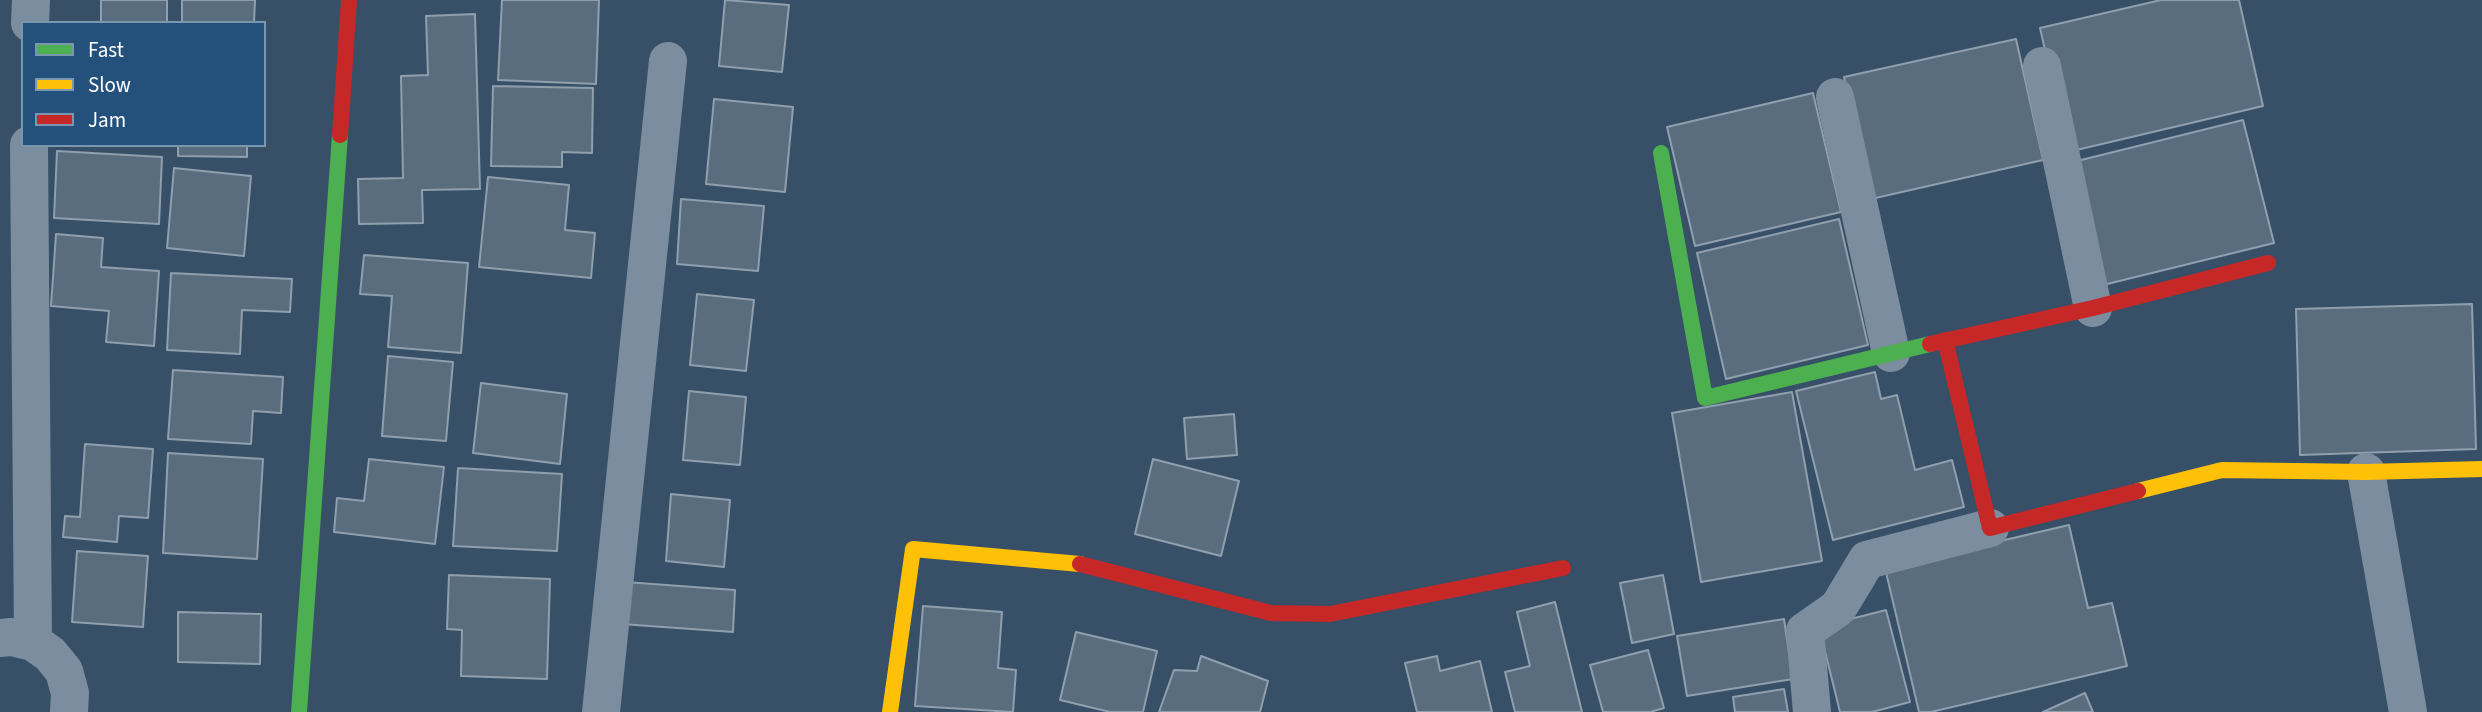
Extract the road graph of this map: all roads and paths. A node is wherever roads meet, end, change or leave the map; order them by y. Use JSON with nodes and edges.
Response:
{"nodes":[{"id":1,"x":31,"y":0,"type":"edge"},
{"id":2,"x":349,"y":0,"type":"edge"},
{"id":3,"x":30,"y":21,"type":"edge"},
{"id":4,"x":668,"y":61,"type":"dead end"},
{"id":5,"x":2042,"y":66,"type":"dead end"},
{"id":6,"x":1835,"y":97,"type":"dead end"},
{"id":7,"x":29,"y":147,"type":"edge"},
{"id":8,"x":1661,"y":153,"type":"dead end"},
{"id":9,"x":2268,"y":263,"type":"dead end"},
{"id":10,"x":2093,"y":308,"type":"junction"},
{"id":11,"x":1945,"y":340,"type":"junction"},
{"id":12,"x":1891,"y":353,"type":"junction"},
{"id":13,"x":2482,"y":470,"type":"edge"},
{"id":14,"x":2366,"y":472,"type":"junction"},
{"id":15,"x":1990,"y":528,"type":"junction"},
{"id":16,"x":1563,"y":568,"type":"dead end"},
{"id":17,"x":16,"y":640,"type":"edge"},
{"id":18,"x":69,"y":712,"type":"edge"},
{"id":19,"x":299,"y":712,"type":"edge"},
{"id":20,"x":601,"y":712,"type":"edge"},
{"id":21,"x":890,"y":712,"type":"edge"},
{"id":22,"x":1812,"y":712,"type":"edge"},
{"id":23,"x":2408,"y":712,"type":"edge"}],
"edges":[{"from":1,"to":3,"type":"street"},
{"from":2,"to":19,"type":"street"},
{"from":4,"to":20,"type":"street"},
{"from":5,"to":10,"type":"street"},
{"from":6,"to":12,"type":"street"},
{"from":7,"to":17,"type":"street"},
{"from":8,"to":12,"type":"street"},
{"from":9,"to":10,"type":"street"},
{"from":10,"to":11,"type":"street"},
{"from":11,"to":12,"type":"street"},
{"from":11,"to":15,"type":"street"},
{"from":13,"to":14,"type":"street"},
{"from":14,"to":15,"type":"street"},
{"from":14,"to":23,"type":"street"},
{"from":15,"to":22,"type":"street"},
{"from":16,"to":21,"type":"street"},
{"from":17,"to":18,"type":"street"}]}
